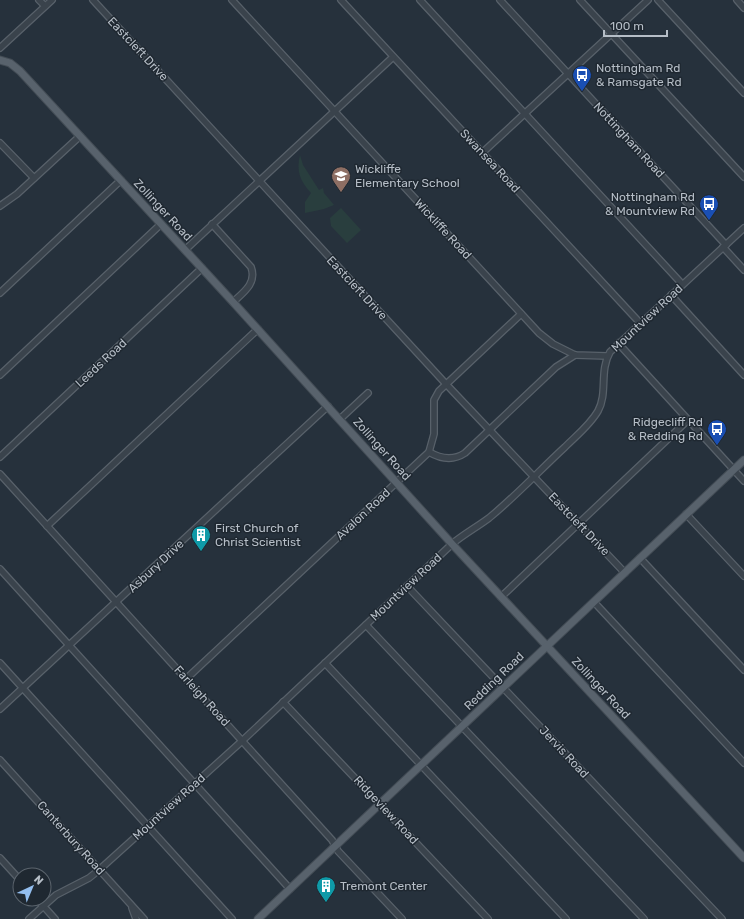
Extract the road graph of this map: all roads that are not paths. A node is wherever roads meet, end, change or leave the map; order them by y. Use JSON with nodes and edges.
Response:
{"nodes":[{"id":1,"x":39,"y":0,"type":"edge"},
{"id":2,"x":52,"y":0,"type":"edge"},
{"id":3,"x":93,"y":0,"type":"edge"},
{"id":4,"x":232,"y":0,"type":"edge"},
{"id":5,"x":420,"y":0,"type":"edge"},
{"id":6,"x":500,"y":0,"type":"edge"},
{"id":7,"x":580,"y":0,"type":"edge"},
{"id":8,"x":648,"y":0,"type":"edge"},
{"id":9,"x":658,"y":0,"type":"edge"},
{"id":10,"x":737,"y":0,"type":"edge"},
{"id":11,"x":343,"y":1,"type":"edge"},
{"id":12,"x":45,"y":6,"type":"junction"},
{"id":13,"x":744,"y":8,"type":"edge"},
{"id":14,"x":611,"y":34,"type":"junction"},
{"id":15,"x":0,"y":48,"type":"edge"},
{"id":16,"x":393,"y":57,"type":"junction"},
{"id":17,"x":0,"y":60,"type":"edge"},
{"id":18,"x":568,"y":74,"type":"junction"},
{"id":19,"x":744,"y":93,"type":"edge"},
{"id":20,"x":334,"y":111,"type":"junction"},
{"id":21,"x":525,"y":114,"type":"junction"},
{"id":22,"x":80,"y":136,"type":"junction"},
{"id":23,"x":0,"y":143,"type":"edge"},
{"id":24,"x":482,"y":153,"type":"junction"},
{"id":25,"x":34,"y":178,"type":"junction"},
{"id":26,"x":744,"y":178,"type":"edge"},
{"id":27,"x":121,"y":180,"type":"junction"},
{"id":28,"x":259,"y":181,"type":"junction"},
{"id":29,"x":0,"y":206,"type":"edge"},
{"id":30,"x":161,"y":224,"type":"junction"},
{"id":31,"x":212,"y":224,"type":"junction"},
{"id":32,"x":744,"y":228,"type":"edge"},
{"id":33,"x":724,"y":246,"type":"junction"},
{"id":34,"x":185,"y":250,"type":"junction"},
{"id":35,"x":202,"y":268,"type":"junction"},
{"id":36,"x":744,"y":270,"type":"edge"},
{"id":37,"x":682,"y":284,"type":"junction"},
{"id":38,"x":0,"y":293,"type":"edge"},
{"id":39,"x":671,"y":295,"type":"junction"},
{"id":40,"x":233,"y":302,"type":"junction"},
{"id":41,"x":521,"y":314,"type":"junction"},
{"id":42,"x":640,"y":323,"type":"junction"},
{"id":43,"x":258,"y":329,"type":"junction"},
{"id":44,"x":618,"y":344,"type":"junction"},
{"id":45,"x":575,"y":355,"type":"junction"},
{"id":46,"x":607,"y":356,"type":"junction"},
{"id":47,"x":0,"y":375,"type":"edge"},
{"id":48,"x":744,"y":375,"type":"edge"},
{"id":49,"x":446,"y":384,"type":"junction"},
{"id":50,"x":368,"y":393,"type":"dead end"},
{"id":51,"x":328,"y":406,"type":"junction"},
{"id":52,"x":340,"y":419,"type":"junction"},
{"id":53,"x":688,"y":420,"type":"junction"},
{"id":54,"x":490,"y":430,"type":"junction"},
{"id":55,"x":428,"y":452,"type":"junction"},
{"id":56,"x":0,"y":457,"type":"edge"},
{"id":57,"x":744,"y":460,"type":"edge"},
{"id":58,"x":734,"y":469,"type":"junction"},
{"id":59,"x":0,"y":474,"type":"edge"},
{"id":60,"x":533,"y":476,"type":"junction"},
{"id":61,"x":744,"y":481,"type":"edge"},
{"id":62,"x":398,"y":482,"type":"junction"},
{"id":63,"x":686,"y":514,"type":"junction"},
{"id":64,"x":578,"y":524,"type":"junction"},
{"id":65,"x":47,"y":526,"type":"junction"},
{"id":66,"x":452,"y":544,"type":"junction"},
{"id":67,"x":640,"y":558,"type":"junction"},
{"id":68,"x":0,"y":568,"type":"edge"},
{"id":69,"x":624,"y":573,"type":"junction"},
{"id":70,"x":744,"y":576,"type":"edge"},
{"id":71,"x":407,"y":586,"type":"junction"},
{"id":72,"x":501,"y":597,"type":"junction"},
{"id":73,"x":594,"y":602,"type":"junction"},
{"id":74,"x":117,"y":603,"type":"junction"},
{"id":75,"x":366,"y":625,"type":"junction"},
{"id":76,"x":70,"y":646,"type":"junction"},
{"id":77,"x":547,"y":646,"type":"junction"},
{"id":78,"x":0,"y":663,"type":"edge"},
{"id":79,"x":325,"y":663,"type":"junction"},
{"id":80,"x":744,"y":670,"type":"edge"},
{"id":81,"x":186,"y":679,"type":"junction"},
{"id":82,"x":23,"y":688,"type":"junction"},
{"id":83,"x":503,"y":688,"type":"junction"},
{"id":84,"x":283,"y":702,"type":"junction"},
{"id":85,"x":0,"y":709,"type":"edge"},
{"id":86,"x":462,"y":726,"type":"junction"},
{"id":87,"x":242,"y":741,"type":"junction"},
{"id":88,"x":0,"y":760,"type":"edge"},
{"id":89,"x":744,"y":763,"type":"edge"},
{"id":90,"x":421,"y":765,"type":"junction"},
{"id":91,"x":194,"y":783,"type":"junction"},
{"id":92,"x":380,"y":804,"type":"junction"},
{"id":93,"x":148,"y":826,"type":"junction"},
{"id":94,"x":335,"y":846,"type":"junction"},
{"id":95,"x":0,"y":858,"type":"edge"},
{"id":96,"x":744,"y":858,"type":"edge"},
{"id":97,"x":99,"y":870,"type":"junction"},
{"id":98,"x":12,"y":871,"type":"edge"},
{"id":99,"x":290,"y":889,"type":"junction"},
{"id":100,"x":52,"y":899,"type":"edge"},
{"id":101,"x":131,"y":905,"type":"junction"},
{"id":102,"x":43,"y":907,"type":"edge"},
{"id":103,"x":45,"y":907,"type":"edge"},
{"id":104,"x":29,"y":919,"type":"edge"},
{"id":105,"x":55,"y":919,"type":"edge"},
{"id":106,"x":136,"y":919,"type":"edge"},
{"id":107,"x":144,"y":919,"type":"edge"},
{"id":108,"x":232,"y":919,"type":"edge"},
{"id":109,"x":258,"y":919,"type":"edge"},
{"id":110,"x":402,"y":919,"type":"edge"},
{"id":111,"x":488,"y":919,"type":"edge"},
{"id":112,"x":566,"y":919,"type":"edge"},
{"id":113,"x":644,"y":919,"type":"edge"},
{"id":114,"x":722,"y":919,"type":"edge"}],
"edges":[{"from":1,"to":12,"type":"street"},
{"from":2,"to":12,"type":"street"},
{"from":3,"to":28,"type":"street","name":"Eastcleft Drive"},
{"from":4,"to":20,"type":"street","name":"Wickliffe Road"},
{"from":5,"to":21,"type":"street"},
{"from":6,"to":18,"type":"street","name":"Nottingham Road"},
{"from":7,"to":14,"type":"street"},
{"from":8,"to":14,"type":"street"},
{"from":9,"to":19,"type":"street"},
{"from":10,"to":13,"type":"street"},
{"from":11,"to":16,"type":"street","name":"Swansea Road"},
{"from":12,"to":15,"type":"street"},
{"from":14,"to":18,"type":"street"},
{"from":14,"to":26,"type":"street"},
{"from":16,"to":20,"type":"street"},
{"from":16,"to":24,"type":"street","name":"Swansea Road"},
{"from":17,"to":22,"type":"main road","name":"Zollinger Road"},
{"from":18,"to":21,"type":"street"},
{"from":18,"to":33,"type":"street","name":"Nottingham Road"},
{"from":20,"to":28,"type":"street"},
{"from":20,"to":41,"type":"street","name":"Wickliffe Road"},
{"from":21,"to":24,"type":"street"},
{"from":21,"to":37,"type":"street"},
{"from":22,"to":25,"type":"street"},
{"from":22,"to":27,"type":"main road","name":"Zollinger Road"},
{"from":23,"to":25,"type":"street"},
{"from":24,"to":42,"type":"street","name":"Swansea Road"},
{"from":25,"to":29,"type":"street"},
{"from":27,"to":30,"type":"main road","name":"Zollinger Road"},
{"from":27,"to":38,"type":"street"},
{"from":28,"to":31,"type":"street"},
{"from":28,"to":49,"type":"street","name":"Eastcleft Drive"},
{"from":30,"to":34,"type":"main road","name":"Zollinger Road"},
{"from":30,"to":47,"type":"street"},
{"from":31,"to":34,"type":"street"},
{"from":31,"to":40,"type":"street"},
{"from":32,"to":33,"type":"street","name":"Mountview Road"},
{"from":33,"to":36,"type":"street","name":"Nottingham Road"},
{"from":33,"to":37,"type":"street","name":"Mountview Road"},
{"from":34,"to":35,"type":"main road","name":"Zollinger Road"},
{"from":35,"to":40,"type":"main road","name":"Zollinger Road"},
{"from":35,"to":56,"type":"street","name":"Leeds Road"},
{"from":37,"to":39,"type":"street","name":"Mountview Road"},
{"from":39,"to":42,"type":"street","name":"Mountview Road"},
{"from":39,"to":48,"type":"street"},
{"from":40,"to":43,"type":"main road","name":"Zollinger Road"},
{"from":41,"to":45,"type":"street","name":"Wickliffe Road"},
{"from":41,"to":49,"type":"street","name":"Avalon Road"},
{"from":42,"to":44,"type":"street","name":"Mountview Road"},
{"from":43,"to":51,"type":"main road","name":"Zollinger Road"},
{"from":43,"to":65,"type":"street"},
{"from":44,"to":46,"type":"street","name":"Mountview Road"},
{"from":44,"to":53,"type":"street"},
{"from":45,"to":46,"type":"street","name":"Wickliffe Road"},
{"from":45,"to":54,"type":"street"},
{"from":46,"to":60,"type":"street","name":"Mountview Road"},
{"from":49,"to":54,"type":"street","name":"Eastcleft Drive"},
{"from":49,"to":55,"type":"street","name":"Avalon Road"},
{"from":50,"to":52,"type":"street"},
{"from":51,"to":52,"type":"main road","name":"Zollinger Road"},
{"from":51,"to":74,"type":"street","name":"Asbury Drive"},
{"from":52,"to":62,"type":"main road","name":"Zollinger Road"},
{"from":53,"to":58,"type":"street"},
{"from":53,"to":64,"type":"street"},
{"from":54,"to":55,"type":"street"},
{"from":54,"to":60,"type":"street","name":"Eastcleft Drive"},
{"from":55,"to":62,"type":"street","name":"Avalon Road"},
{"from":57,"to":58,"type":"main road","name":"Redding Road"},
{"from":58,"to":61,"type":"street"},
{"from":58,"to":63,"type":"main road","name":"Redding Road"},
{"from":59,"to":65,"type":"street","name":"Farleigh Road"},
{"from":60,"to":64,"type":"street","name":"Eastcleft Drive"},
{"from":60,"to":66,"type":"street","name":"Mountview Road"},
{"from":62,"to":66,"type":"main road","name":"Zollinger Road"},
{"from":62,"to":81,"type":"street","name":"Avalon Road"},
{"from":63,"to":67,"type":"main road","name":"Redding Road"},
{"from":63,"to":70,"type":"street"},
{"from":64,"to":69,"type":"street","name":"Eastcleft Drive"},
{"from":64,"to":72,"type":"street"},
{"from":65,"to":74,"type":"street","name":"Farleigh Road"},
{"from":66,"to":71,"type":"street","name":"Mountview Road"},
{"from":66,"to":72,"type":"main road","name":"Zollinger Road"},
{"from":67,"to":69,"type":"main road","name":"Redding Road"},
{"from":67,"to":80,"type":"street"},
{"from":68,"to":76,"type":"street"},
{"from":69,"to":73,"type":"main road","name":"Redding Road"},
{"from":71,"to":75,"type":"street","name":"Mountview Road"},
{"from":71,"to":83,"type":"street","name":"Jervis Road"},
{"from":72,"to":77,"type":"main road","name":"Zollinger Road"},
{"from":73,"to":77,"type":"main road","name":"Redding Road"},
{"from":73,"to":89,"type":"street"},
{"from":74,"to":76,"type":"street","name":"Asbury Drive"},
{"from":74,"to":81,"type":"street","name":"Farleigh Road"},
{"from":75,"to":79,"type":"street","name":"Mountview Road"},
{"from":75,"to":86,"type":"street"},
{"from":76,"to":82,"type":"street","name":"Asbury Drive"},
{"from":76,"to":91,"type":"street"},
{"from":77,"to":83,"type":"main road","name":"Redding Road"},
{"from":77,"to":96,"type":"main road","name":"Zollinger Road"},
{"from":78,"to":82,"type":"street"},
{"from":79,"to":84,"type":"street","name":"Mountview Road"},
{"from":79,"to":90,"type":"street"},
{"from":81,"to":87,"type":"street","name":"Farleigh Road"},
{"from":82,"to":85,"type":"street","name":"Asbury Drive"},
{"from":82,"to":93,"type":"street"},
{"from":83,"to":86,"type":"main road","name":"Redding Road"},
{"from":83,"to":114,"type":"street","name":"Jervis Road"},
{"from":84,"to":87,"type":"street","name":"Mountview Road"},
{"from":84,"to":92,"type":"street","name":"Ridgeview Road"},
{"from":86,"to":90,"type":"main road","name":"Redding Road"},
{"from":86,"to":113,"type":"street"},
{"from":87,"to":91,"type":"street","name":"Mountview Road"},
{"from":87,"to":94,"type":"street","name":"Farleigh Road"},
{"from":88,"to":97,"type":"street","name":"Canterbury Road"},
{"from":90,"to":92,"type":"main road","name":"Redding Road"},
{"from":90,"to":112,"type":"street"},
{"from":91,"to":93,"type":"street","name":"Mountview Road"},
{"from":91,"to":99,"type":"street"},
{"from":92,"to":94,"type":"main road","name":"Redding Road"},
{"from":92,"to":111,"type":"street","name":"Ridgeview Road"},
{"from":93,"to":97,"type":"street","name":"Mountview Road"},
{"from":93,"to":108,"type":"street"},
{"from":94,"to":99,"type":"main road","name":"Redding Road"},
{"from":94,"to":110,"type":"street","name":"Farleigh Road"},
{"from":95,"to":98,"type":"street"},
{"from":97,"to":100,"type":"street","name":"Mountview Road"},
{"from":97,"to":101,"type":"street","name":"Canterbury Road"},
{"from":99,"to":109,"type":"main road","name":"Redding Road"},
{"from":101,"to":106,"type":"street","name":"Canterbury Road"},
{"from":101,"to":107,"type":"street"},
{"from":102,"to":104,"type":"street","name":"Mountview Road"},
{"from":103,"to":105,"type":"street"}]}
